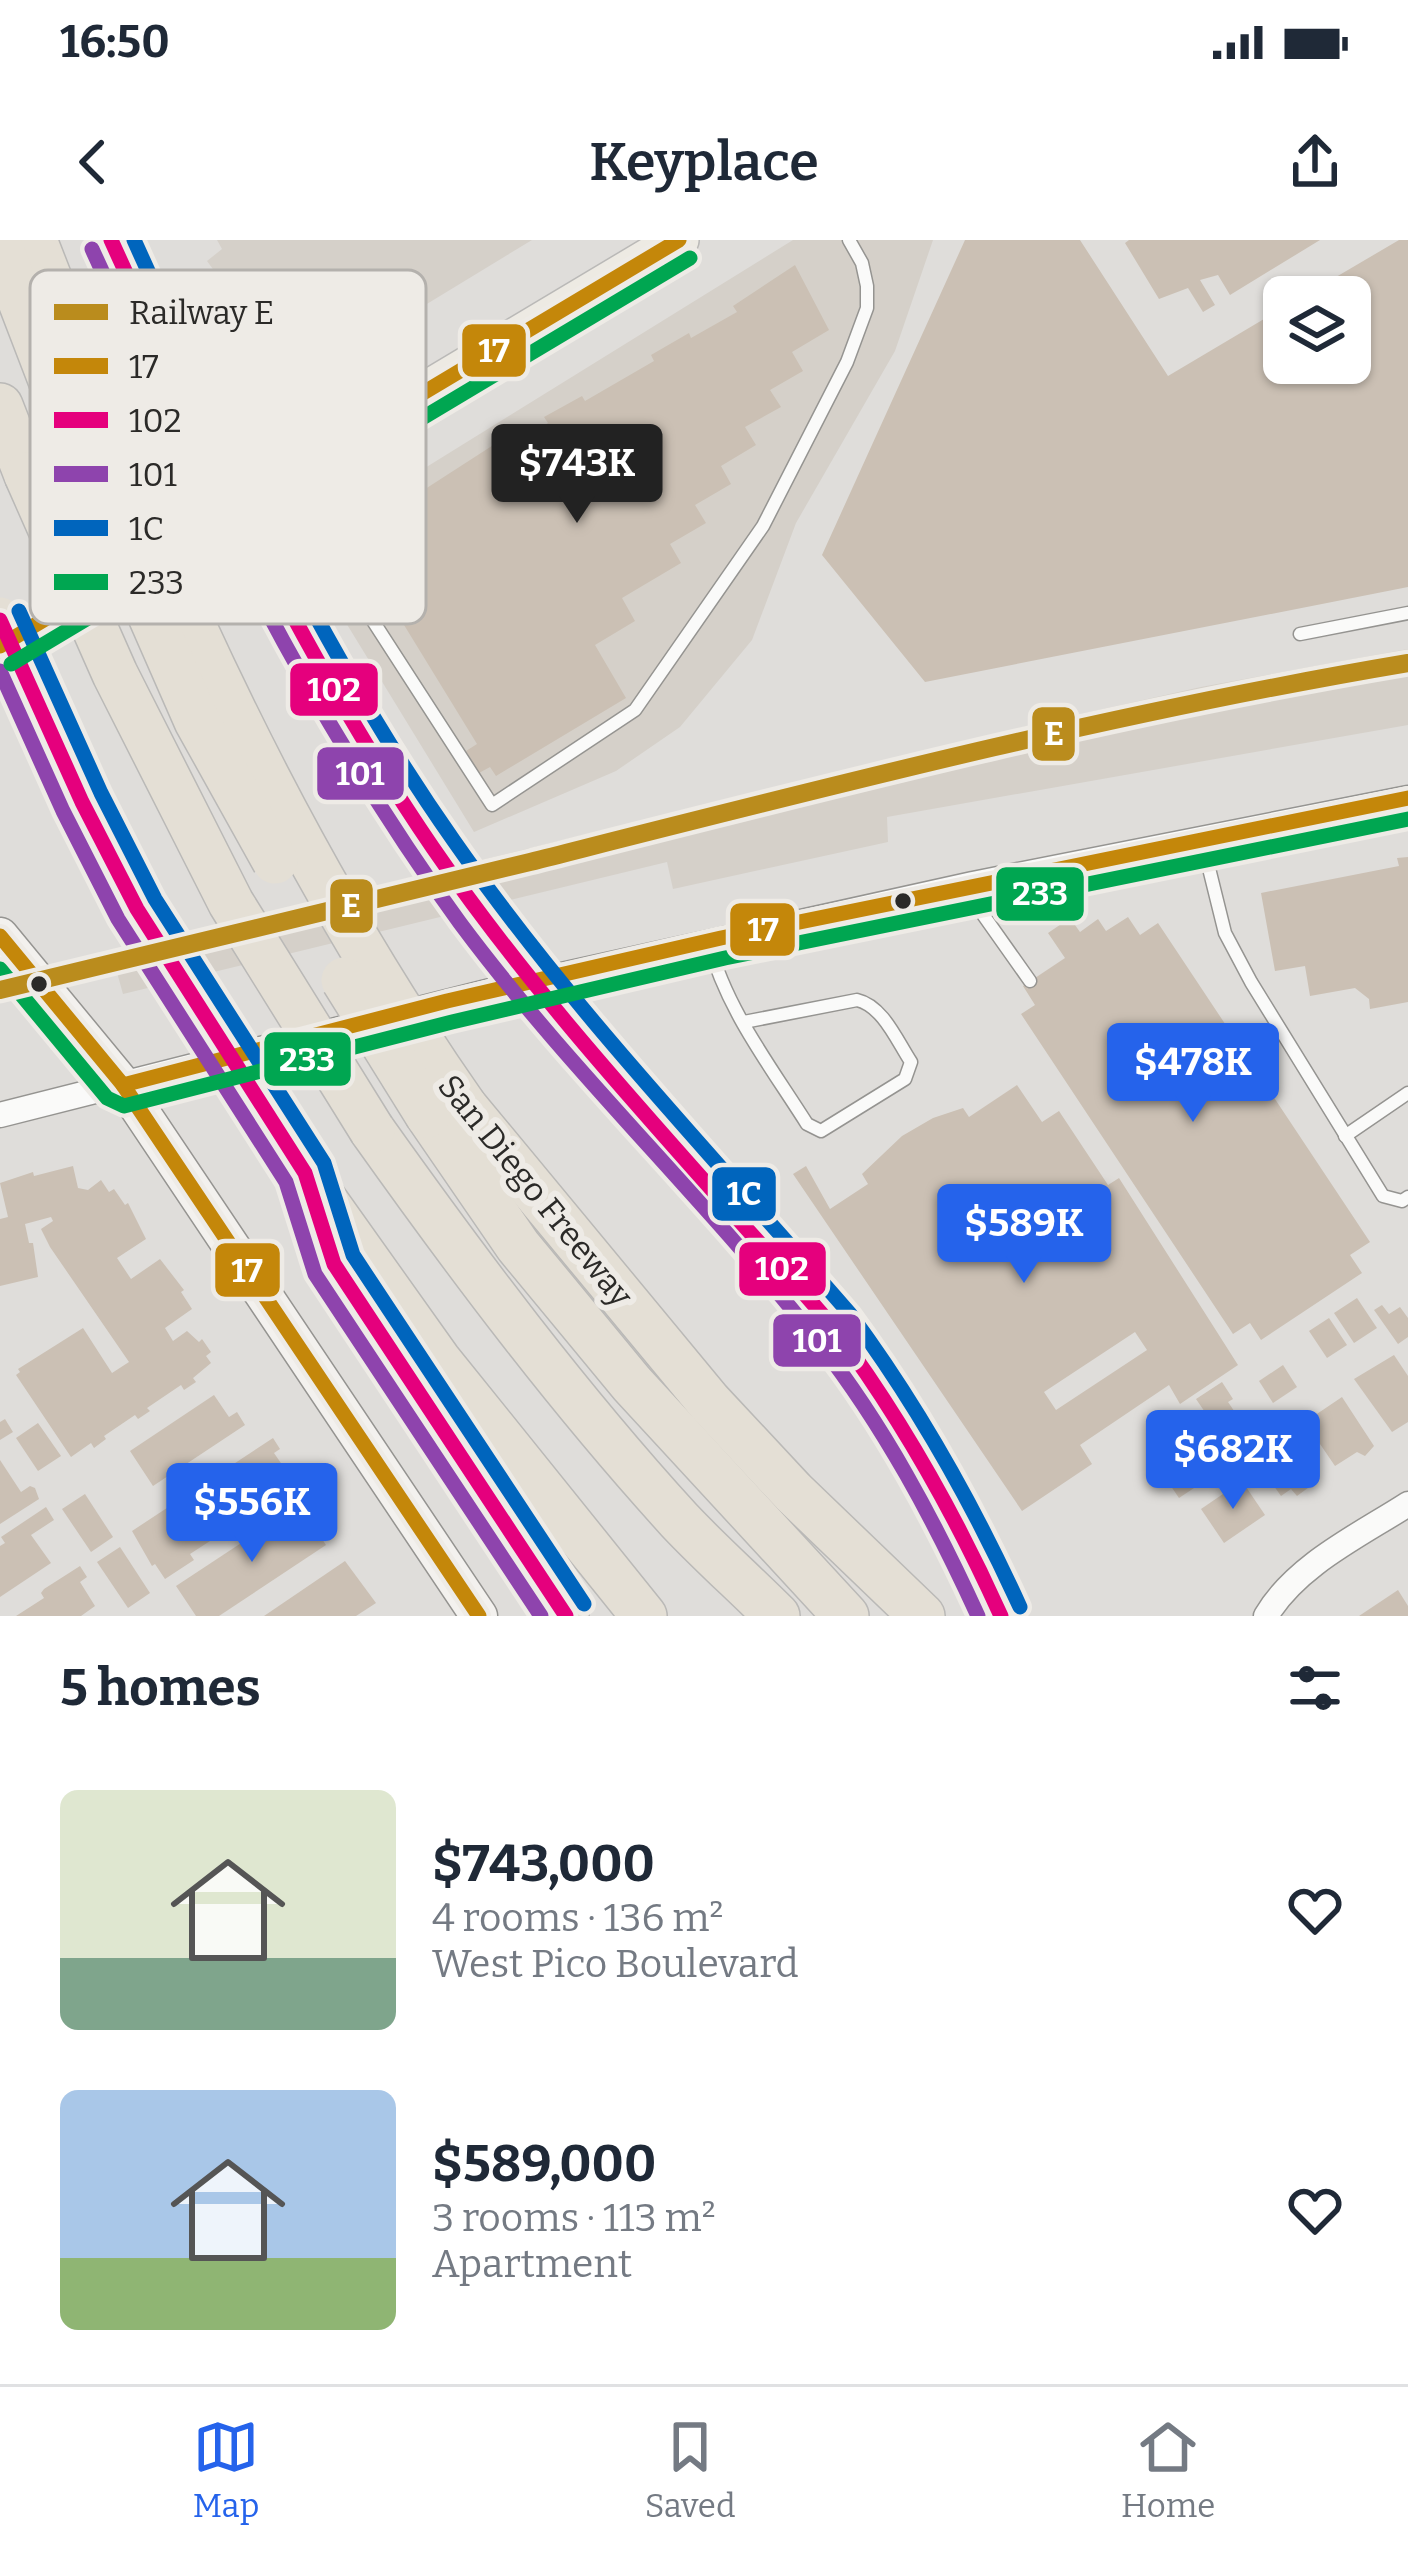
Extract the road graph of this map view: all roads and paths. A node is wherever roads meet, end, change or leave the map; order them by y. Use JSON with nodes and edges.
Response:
{"nodes":[{"id":1,"x":34,"y":240,"type":"edge"},
{"id":2,"x":111,"y":240,"type":"edge"},
{"id":3,"x":849,"y":240,"type":"edge"},
{"id":4,"x":670,"y":242,"type":"edge"},
{"id":5,"x":0,"y":248,"type":"edge"},
{"id":6,"x":43,"y":270,"type":"edge"},
{"id":7,"x":124,"y":270,"type":"edge"},
{"id":8,"x":30,"y":309,"type":"edge"},
{"id":9,"x":426,"y":392,"type":"edge"},
{"id":10,"x":0,"y":406,"type":"edge"},
{"id":11,"x":30,"y":483,"type":"edge"},
{"id":12,"x":1408,"y":613,"type":"edge"},
{"id":13,"x":0,"y":620,"type":"edge"},
{"id":14,"x":37,"y":624,"type":"edge"},
{"id":15,"x":93,"y":624,"type":"edge"},
{"id":16,"x":190,"y":624,"type":"edge"},
{"id":17,"x":298,"y":624,"type":"edge"},
{"id":18,"x":375,"y":624,"type":"edge"},
{"id":19,"x":1300,"y":634,"type":"dead end"},
{"id":20,"x":0,"y":646,"type":"edge"},
{"id":21,"x":1408,"y":798,"type":"edge"},
{"id":22,"x":1202,"y":838,"type":"junction"},
{"id":23,"x":973,"y":884,"type":"junction"},
{"id":24,"x":0,"y":936,"type":"edge"},
{"id":25,"x":709,"y":942,"type":"junction"},
{"id":26,"x":1030,"y":982,"type":"dead end"},
{"id":27,"x":744,"y":1022,"type":"junction"},
{"id":28,"x":123,"y":1085,"type":"junction"},
{"id":29,"x":1408,"y":1093,"type":"edge"},
{"id":30,"x":446,"y":1111,"type":"junction"},
{"id":31,"x":0,"y":1115,"type":"edge"},
{"id":32,"x":1345,"y":1136,"type":"junction"},
{"id":33,"x":305,"y":1173,"type":"junction"},
{"id":34,"x":1408,"y":1196,"type":"edge"},
{"id":35,"x":1408,"y":1504,"type":"edge"},
{"id":36,"x":682,"y":1523,"type":"junction"},
{"id":37,"x":478,"y":1616,"type":"edge"},
{"id":38,"x":566,"y":1616,"type":"edge"},
{"id":39,"x":644,"y":1616,"type":"edge"},
{"id":40,"x":777,"y":1616,"type":"edge"},
{"id":41,"x":820,"y":1616,"type":"edge"},
{"id":42,"x":847,"y":1616,"type":"edge"},
{"id":43,"x":922,"y":1616,"type":"edge"},
{"id":44,"x":1001,"y":1616,"type":"edge"},
{"id":45,"x":1266,"y":1616,"type":"edge"}],
"edges":[{"from":1,"to":6,"type":"highway","name":"San Diego Freeway"},
{"from":2,"to":7,"type":"highway","bridge":true},
{"from":3,"to":18,"type":"lane"},
{"from":4,"to":9,"type":"main road"},
{"from":5,"to":8,"type":"highway"},
{"from":10,"to":11,"type":"highway","bridge":true},
{"from":12,"to":19,"type":"lane"},
{"from":13,"to":33,"type":"highway","bridge":true},
{"from":14,"to":20,"type":"main road"},
{"from":15,"to":36,"type":"highway","bridge":true},
{"from":16,"to":30,"type":"highway","name":"San Diego Freeway","bridge":true},
{"from":17,"to":44,"type":"highway","bridge":true},
{"from":21,"to":22,"type":"street"},
{"from":22,"to":23,"type":"street"},
{"from":22,"to":32,"type":"lane"},
{"from":23,"to":25,"type":"street"},
{"from":23,"to":26,"type":"lane"},
{"from":24,"to":28,"type":"main road"},
{"from":25,"to":27,"type":"lane"},
{"from":25,"to":28,"type":"street"},
{"from":27,"to":27,"type":"lane"},
{"from":28,"to":31,"type":"street"},
{"from":28,"to":37,"type":"main road"},
{"from":29,"to":32,"type":"lane"},
{"from":30,"to":42,"type":"highway"},
{"from":30,"to":43,"type":"highway","name":"San Diego Freeway"},
{"from":32,"to":34,"type":"lane"},
{"from":33,"to":38,"type":"highway"},
{"from":33,"to":39,"type":"highway"},
{"from":35,"to":45,"type":"street"},
{"from":36,"to":40,"type":"highway"},
{"from":36,"to":41,"type":"highway"}]}
